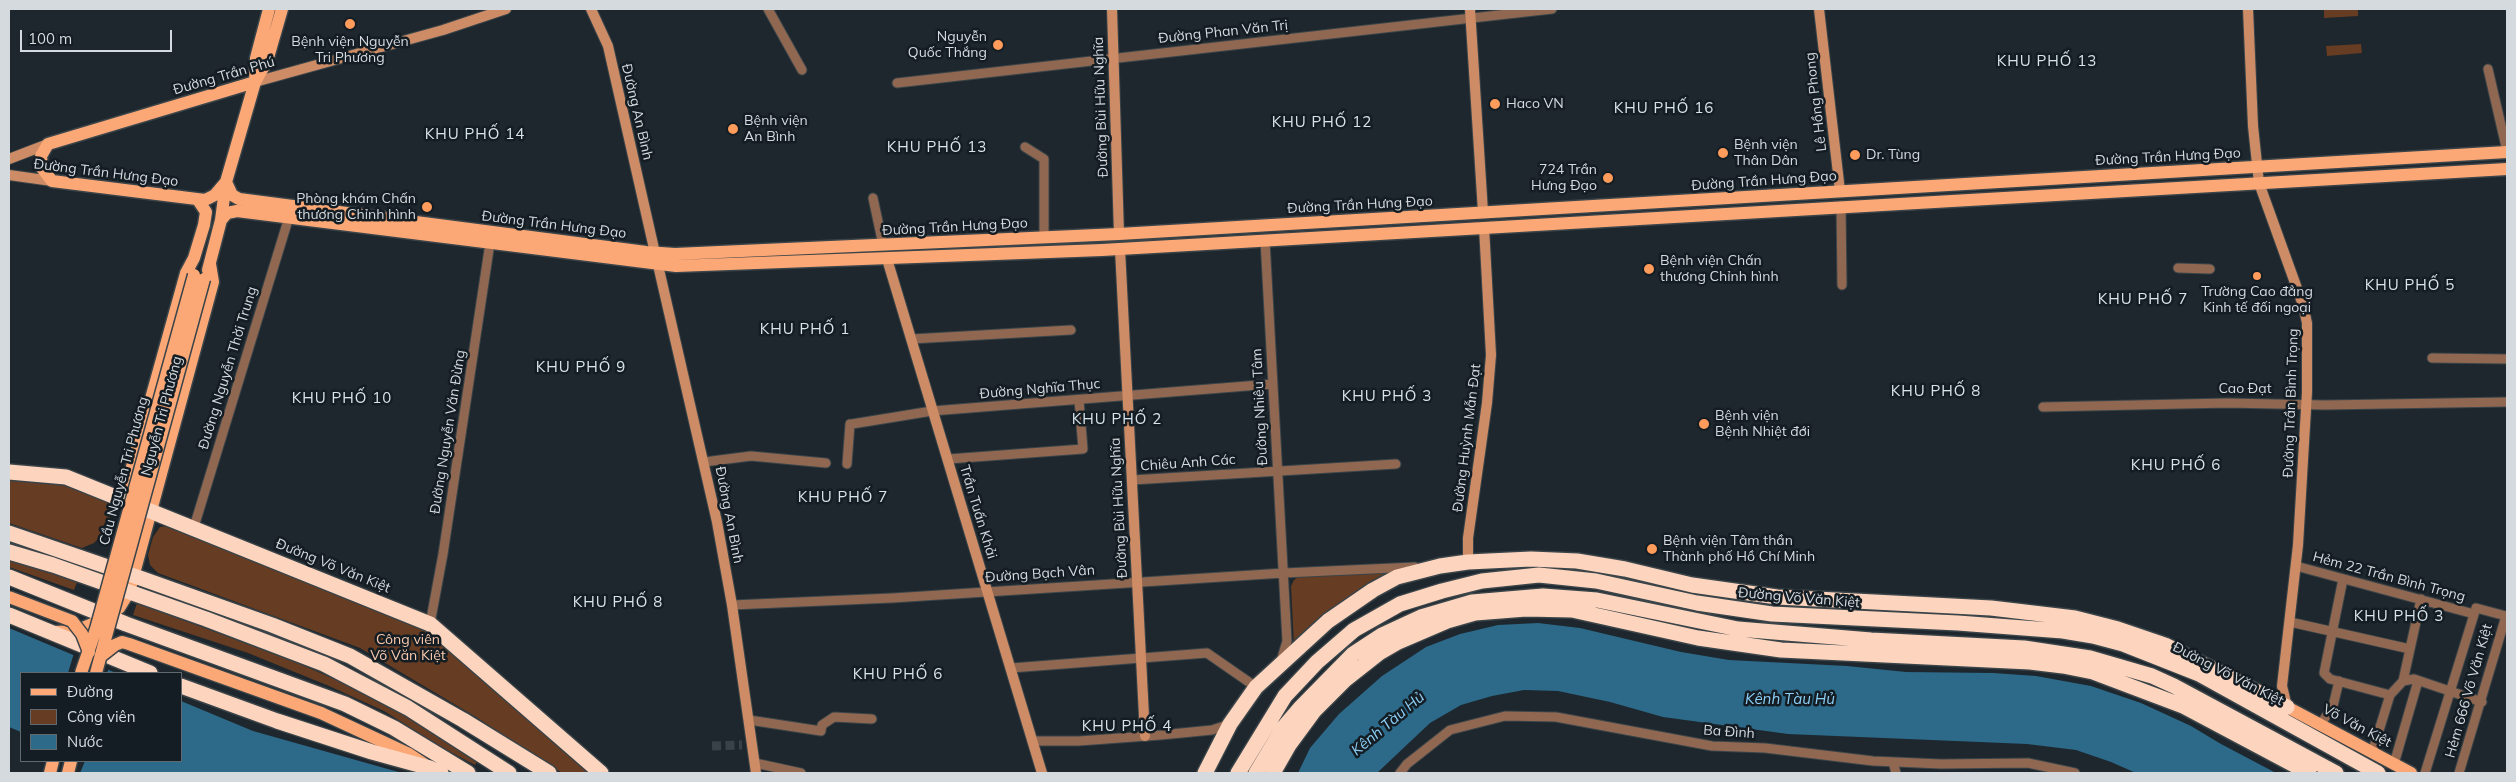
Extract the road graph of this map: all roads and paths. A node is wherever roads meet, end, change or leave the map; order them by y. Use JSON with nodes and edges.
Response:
{"nodes":[{"id":1,"x":268,"y":9,"type":"edge"},
{"id":2,"x":282,"y":9,"type":"edge"},
{"id":3,"x":506,"y":9,"type":"edge"},
{"id":4,"x":591,"y":9,"type":"edge"},
{"id":5,"x":768,"y":9,"type":"edge"},
{"id":6,"x":1112,"y":9,"type":"edge"},
{"id":7,"x":1552,"y":9,"type":"edge"},
{"id":8,"x":1819,"y":9,"type":"edge"},
{"id":9,"x":2248,"y":9,"type":"edge"},
{"id":10,"x":1470,"y":14,"type":"edge"},
{"id":11,"x":1113,"y":58,"type":"junction"},
{"id":12,"x":2488,"y":69,"type":"dead end"},
{"id":13,"x":802,"y":70,"type":"dead end"},
{"id":14,"x":255,"y":82,"type":"junction"},
{"id":15,"x":897,"y":83,"type":"dead end"},
{"id":16,"x":48,"y":144,"type":"junction"},
{"id":17,"x":1025,"y":147,"type":"dead end"},
{"id":18,"x":2507,"y":152,"type":"edge"},
{"id":19,"x":9,"y":159,"type":"edge"},
{"id":20,"x":2371,"y":160,"type":"junction"},
{"id":21,"x":2257,"y":167,"type":"junction"},
{"id":22,"x":2507,"y":169,"type":"edge"},
{"id":23,"x":9,"y":176,"type":"edge"},
{"id":24,"x":2373,"y":176,"type":"junction"},
{"id":25,"x":2084,"y":177,"type":"junction"},
{"id":26,"x":52,"y":181,"type":"junction"},
{"id":27,"x":2004,"y":181,"type":"junction"},
{"id":28,"x":226,"y":182,"type":"junction"},
{"id":29,"x":2259,"y":182,"type":"junction"},
{"id":30,"x":1840,"y":191,"type":"junction"},
{"id":31,"x":2085,"y":192,"type":"junction"},
{"id":32,"x":2005,"y":196,"type":"junction"},
{"id":33,"x":873,"y":198,"type":"dead end"},
{"id":34,"x":198,"y":200,"type":"junction"},
{"id":35,"x":1640,"y":204,"type":"junction"},
{"id":36,"x":1841,"y":206,"type":"junction"},
{"id":37,"x":1579,"y":208,"type":"junction"},
{"id":38,"x":1482,"y":212,"type":"junction"},
{"id":39,"x":289,"y":217,"type":"junction"},
{"id":40,"x":1389,"y":218,"type":"junction"},
{"id":41,"x":1642,"y":218,"type":"junction"},
{"id":42,"x":221,"y":220,"type":"junction"},
{"id":43,"x":1579,"y":221,"type":"junction"},
{"id":44,"x":1264,"y":226,"type":"junction"},
{"id":45,"x":1484,"y":227,"type":"junction"},
{"id":46,"x":1390,"y":232,"type":"junction"},
{"id":47,"x":1119,"y":234,"type":"junction"},
{"id":48,"x":491,"y":238,"type":"junction"},
{"id":49,"x":1044,"y":238,"type":"junction"},
{"id":50,"x":1265,"y":240,"type":"junction"},
{"id":51,"x":883,"y":245,"type":"junction"},
{"id":52,"x":1120,"y":249,"type":"junction"},
{"id":53,"x":194,"y":258,"type":"junction"},
{"id":54,"x":656,"y":259,"type":"junction"},
{"id":55,"x":887,"y":259,"type":"junction"},
{"id":56,"x":210,"y":264,"type":"junction"},
{"id":57,"x":2178,"y":268,"type":"dead end"},
{"id":58,"x":2210,"y":269,"type":"dead end"},
{"id":59,"x":199,"y":277,"type":"junction"},
{"id":60,"x":1842,"y":285,"type":"dead end"},
{"id":61,"x":1071,"y":330,"type":"dead end"},
{"id":62,"x":911,"y":339,"type":"junction"},
{"id":63,"x":2432,"y":358,"type":"dead end"},
{"id":64,"x":2507,"y":359,"type":"edge"},
{"id":65,"x":1272,"y":384,"type":"junction"},
{"id":66,"x":1127,"y":396,"type":"junction"},
{"id":67,"x":1079,"y":400,"type":"junction"},
{"id":68,"x":2507,"y":402,"type":"edge"},
{"id":69,"x":2307,"y":404,"type":"junction"},
{"id":70,"x":2043,"y":408,"type":"dead end"},
{"id":71,"x":932,"y":411,"type":"junction"},
{"id":72,"x":948,"y":459,"type":"junction"},
{"id":73,"x":704,"y":462,"type":"junction"},
{"id":74,"x":826,"y":463,"type":"dead end"},
{"id":75,"x":847,"y":464,"type":"dead end"},
{"id":76,"x":1396,"y":464,"type":"dead end"},
{"id":77,"x":1277,"y":470,"type":"junction"},
{"id":78,"x":9,"y":472,"type":"edge"},
{"id":79,"x":130,"y":473,"type":"junction"},
{"id":80,"x":1132,"y":480,"type":"junction"},
{"id":81,"x":160,"y":483,"type":"junction"},
{"id":82,"x":123,"y":499,"type":"junction"},
{"id":83,"x":152,"y":511,"type":"junction"},
{"id":84,"x":194,"y":527,"type":"junction"},
{"id":85,"x":9,"y":533,"type":"edge"},
{"id":86,"x":9,"y":552,"type":"edge"},
{"id":87,"x":1468,"y":562,"type":"junction"},
{"id":88,"x":1440,"y":566,"type":"junction"},
{"id":89,"x":2296,"y":566,"type":"junction"},
{"id":90,"x":1284,"y":573,"type":"junction"},
{"id":91,"x":134,"y":576,"type":"junction"},
{"id":92,"x":9,"y":577,"type":"edge"},
{"id":93,"x":2343,"y":579,"type":"junction"},
{"id":94,"x":1137,"y":582,"type":"junction"},
{"id":95,"x":1468,"y":584,"type":"junction"},
{"id":96,"x":988,"y":591,"type":"junction"},
{"id":97,"x":129,"y":592,"type":"junction"},
{"id":98,"x":9,"y":597,"type":"edge"},
{"id":99,"x":2421,"y":600,"type":"junction"},
{"id":100,"x":732,"y":605,"type":"junction"},
{"id":101,"x":1473,"y":608,"type":"junction"},
{"id":102,"x":2475,"y":611,"type":"junction"},
{"id":103,"x":9,"y":615,"type":"edge"},
{"id":104,"x":107,"y":616,"type":"junction"},
{"id":105,"x":2506,"y":616,"type":"joint"},
{"id":106,"x":2290,"y":622,"type":"junction"},
{"id":107,"x":430,"y":624,"type":"junction"},
{"id":108,"x":50,"y":632,"type":"junction"},
{"id":109,"x":2331,"y":632,"type":"junction"},
{"id":110,"x":2410,"y":649,"type":"junction"},
{"id":111,"x":95,"y":654,"type":"junction"},
{"id":112,"x":1141,"y":658,"type":"junction"},
{"id":113,"x":1280,"y":664,"type":"junction"},
{"id":114,"x":1011,"y":668,"type":"junction"},
{"id":115,"x":82,"y":672,"type":"edge"},
{"id":116,"x":96,"y":672,"type":"edge"},
{"id":117,"x":148,"y":672,"type":"edge"},
{"id":118,"x":2339,"y":681,"type":"junction"},
{"id":119,"x":2403,"y":681,"type":"junction"},
{"id":120,"x":2418,"y":681,"type":"junction"},
{"id":121,"x":182,"y":686,"type":"edge"},
{"id":122,"x":2282,"y":686,"type":"junction"},
{"id":123,"x":1256,"y":687,"type":"junction"},
{"id":124,"x":2451,"y":691,"type":"junction"},
{"id":125,"x":2390,"y":695,"type":"junction"},
{"id":126,"x":2267,"y":696,"type":"junction"},
{"id":127,"x":2482,"y":702,"type":"junction"},
{"id":128,"x":2287,"y":707,"type":"junction"},
{"id":129,"x":872,"y":719,"type":"dead end"},
{"id":130,"x":749,"y":720,"type":"junction"},
{"id":131,"x":2320,"y":725,"type":"junction"},
{"id":132,"x":1146,"y":736,"type":"junction"},
{"id":133,"x":1216,"y":736,"type":"junction"},
{"id":134,"x":1032,"y":741,"type":"junction"},
{"id":135,"x":2372,"y":753,"type":"junction"},
{"id":136,"x":1893,"y":762,"type":"junction"},
{"id":137,"x":2394,"y":764,"type":"junction"},
{"id":138,"x":756,"y":768,"type":"edge"},
{"id":139,"x":2313,"y":768,"type":"edge"},
{"id":140,"x":436,"y":771,"type":"edge"},
{"id":141,"x":468,"y":773,"type":"edge"},
{"id":142,"x":509,"y":773,"type":"edge"},
{"id":143,"x":549,"y":773,"type":"edge"},
{"id":144,"x":601,"y":773,"type":"edge"},
{"id":145,"x":801,"y":773,"type":"edge"},
{"id":146,"x":1042,"y":773,"type":"edge"},
{"id":147,"x":1205,"y":773,"type":"edge"},
{"id":148,"x":1238,"y":773,"type":"edge"},
{"id":149,"x":1256,"y":773,"type":"edge"},
{"id":150,"x":1272,"y":773,"type":"edge"},
{"id":151,"x":1400,"y":773,"type":"edge"},
{"id":152,"x":1896,"y":773,"type":"edge"},
{"id":153,"x":2075,"y":773,"type":"edge"},
{"id":154,"x":2336,"y":773,"type":"edge"},
{"id":155,"x":2378,"y":773,"type":"edge"},
{"id":156,"x":2411,"y":773,"type":"edge"},
{"id":157,"x":2425,"y":773,"type":"edge"},
{"id":158,"x":2460,"y":773,"type":"edge"}],
"edges":[{"from":1,"to":14,"type":"main road"},
{"from":2,"to":14,"type":"main road"},
{"from":3,"to":14,"type":"street","name":"Đường Trần Phú"},
{"from":4,"to":54,"type":"street","name":"Đường An Bình"},
{"from":5,"to":13,"type":"street"},
{"from":6,"to":11,"type":"street","name":"Đường Bùi Hữu Nghĩa"},
{"from":7,"to":10,"type":"street","name":"Đường Phan Văn Trị"},
{"from":8,"to":30,"type":"street","name":"Lê Hồng Phong"},
{"from":9,"to":21,"type":"street","name":"Đường Trần Bình Trọng"},
{"from":10,"to":11,"type":"street","name":"Đường Phan Văn Trị"},
{"from":10,"to":38,"type":"street"},
{"from":11,"to":15,"type":"street","name":"Đường Phan Văn Trị"},
{"from":11,"to":47,"type":"street","name":"Đường Bùi Hữu Nghĩa"},
{"from":12,"to":18,"type":"street"},
{"from":14,"to":16,"type":"main road","name":"Đường Trần Phú"},
{"from":14,"to":28,"type":"main road","name":"Nguyễn Tri Phương"},
{"from":16,"to":19,"type":"street","name":"Đường Trần Phú"},
{"from":16,"to":26,"type":"main road"},
{"from":17,"to":49,"type":"street"},
{"from":18,"to":20,"type":"main road","name":"Đường Trần Hưng Đạo"},
{"from":20,"to":21,"type":"main road","name":"Đường Trần Hưng Đạo"},
{"from":20,"to":24,"type":"main road"},
{"from":21,"to":25,"type":"main road","name":"Đường Trần Hưng Đạo"},
{"from":21,"to":29,"type":"street","name":"Đường Trần Bình Trọng"},
{"from":22,"to":24,"type":"main road","name":"Đường Trần Hưng Đạo"},
{"from":23,"to":26,"type":"street","name":"Đường Trần Hưng Đạo"},
{"from":24,"to":29,"type":"main road","name":"Đường Trần Hưng Đạo"},
{"from":25,"to":27,"type":"main road","name":"Đường Trần Hưng Đạo"},
{"from":25,"to":31,"type":"main road"},
{"from":26,"to":34,"type":"main road","name":"Đường Trần Hưng Đạo"},
{"from":27,"to":30,"type":"main road","name":"Đường Trần Hưng Đạo"},
{"from":27,"to":32,"type":"main road"},
{"from":28,"to":34,"type":"main road"},
{"from":28,"to":42,"type":"main road","name":"Nguyễn Tri Phương"},
{"from":28,"to":48,"type":"main road","name":"Đường Trần Hưng Đạo"},
{"from":29,"to":31,"type":"main road","name":"Đường Trần Hưng Đạo"},
{"from":29,"to":69,"type":"street","name":"Đường Trần Bình Trọng"},
{"from":30,"to":35,"type":"main road","name":"Đường Trần Hưng Đạo"},
{"from":30,"to":36,"type":"main road"},
{"from":31,"to":32,"type":"main road","name":"Đường Trần Hưng Đạo"},
{"from":32,"to":36,"type":"main road","name":"Đường Trần Hưng Đạo"},
{"from":33,"to":51,"type":"street"},
{"from":34,"to":53,"type":"main road","name":"Nguyễn Tri Phương"},
{"from":35,"to":37,"type":"main road","name":"Đường Trần Hưng Đạo"},
{"from":35,"to":41,"type":"main road"},
{"from":36,"to":41,"type":"main road","name":"Đường Trần Hưng Đạo"},
{"from":36,"to":60,"type":"street"},
{"from":37,"to":38,"type":"main road","name":"Đường Trần Hưng Đạo"},
{"from":37,"to":43,"type":"main road"},
{"from":38,"to":40,"type":"main road","name":"Đường Trần Hưng Đạo"},
{"from":38,"to":45,"type":"main road"},
{"from":39,"to":42,"type":"main road","name":"Đường Trần Hưng Đạo"},
{"from":39,"to":48,"type":"main road","name":"Đường Trần Hưng Đạo"},
{"from":39,"to":84,"type":"street","name":"Đường Nguyễn Thời Trung"},
{"from":40,"to":44,"type":"main road","name":"Đường Trần Hưng Đạo"},
{"from":40,"to":46,"type":"main road"},
{"from":41,"to":43,"type":"main road","name":"Đường Trần Hưng Đạo"},
{"from":42,"to":56,"type":"main road","name":"Nguyễn Tri Phương"},
{"from":43,"to":45,"type":"main road","name":"Đường Trần Hưng Đạo"},
{"from":44,"to":47,"type":"main road","name":"Đường Trần Hưng Đạo"},
{"from":44,"to":50,"type":"main road"},
{"from":45,"to":46,"type":"main road","name":"Đường Trần Hưng Đạo"},
{"from":45,"to":87,"type":"street","name":"Đường Huỳnh Mẫn Đạt"},
{"from":46,"to":50,"type":"main road","name":"Đường Trần Hưng Đạo"},
{"from":47,"to":49,"type":"main road","name":"Đường Trần Hưng Đạo"},
{"from":47,"to":52,"type":"main road"},
{"from":48,"to":54,"type":"main road","name":"Đường Trần Hưng Đạo"},
{"from":48,"to":107,"type":"street","name":"Đường Nguyễn Văn Đừng"},
{"from":49,"to":51,"type":"main road","name":"Đường Trần Hưng Đạo"},
{"from":50,"to":52,"type":"main road","name":"Đường Trần Hưng Đạo"},
{"from":50,"to":65,"type":"street","name":"Đường Nhiêu Tâm"},
{"from":51,"to":54,"type":"main road","name":"Đường Trần Hưng Đạo"},
{"from":51,"to":55,"type":"main road"},
{"from":52,"to":55,"type":"main road","name":"Đường Trần Hưng Đạo"},
{"from":52,"to":66,"type":"street","name":"Đường Bùi Hữu Nghĩa"},
{"from":53,"to":59,"type":"main road","name":"Nguyễn Tri Phương"},
{"from":53,"to":79,"type":"main road","name":"Nguyễn Tri Phương"},
{"from":54,"to":55,"type":"main road","name":"Đường Trần Hưng Đạo"},
{"from":54,"to":73,"type":"street","name":"Đường An Bình"},
{"from":55,"to":62,"type":"street","name":"Trần Tuấn Khải"},
{"from":56,"to":59,"type":"main road","name":"Nguyễn Tri Phương"},
{"from":56,"to":81,"type":"main road","name":"Nguyễn Tri Phương"},
{"from":57,"to":58,"type":"street"},
{"from":59,"to":111,"type":"main road","name":"Cầu Nguyễn Tri Phương","bridge":true},
{"from":61,"to":62,"type":"street"},
{"from":62,"to":71,"type":"street","name":"Trần Tuấn Khải"},
{"from":63,"to":64,"type":"street"},
{"from":65,"to":66,"type":"street","name":"Đường Nghĩa Thục"},
{"from":65,"to":77,"type":"street","name":"Đường Nhiêu Tâm"},
{"from":66,"to":67,"type":"street","name":"Đường Nghĩa Thục"},
{"from":66,"to":80,"type":"street","name":"Đường Bùi Hữu Nghĩa"},
{"from":67,"to":71,"type":"street","name":"Đường Nghĩa Thục"},
{"from":67,"to":72,"type":"street"},
{"from":68,"to":69,"type":"street","name":"Cao Đạt"},
{"from":69,"to":70,"type":"street","name":"Cao Đạt"},
{"from":69,"to":89,"type":"street","name":"Đường Trần Bình Trọng"},
{"from":71,"to":72,"type":"street","name":"Trần Tuấn Khải"},
{"from":71,"to":75,"type":"street","name":"Đường Nghĩa Thục"},
{"from":72,"to":96,"type":"street","name":"Trần Tuấn Khải"},
{"from":73,"to":74,"type":"street"},
{"from":73,"to":100,"type":"street","name":"Đường An Bình"},
{"from":76,"to":77,"type":"street","name":"Chiêu Anh Các"},
{"from":77,"to":80,"type":"street","name":"Chiêu Anh Các"},
{"from":77,"to":90,"type":"street","name":"Đường Nhiêu Tâm"},
{"from":78,"to":82,"type":"highway","name":"Đường Võ Văn Kiệt"},
{"from":79,"to":81,"type":"main road"},
{"from":79,"to":82,"type":"main road","name":"Nguyễn Tri Phương"},
{"from":80,"to":94,"type":"street","name":"Đường Bùi Hữu Nghĩa"},
{"from":81,"to":83,"type":"main road","name":"Nguyễn Tri Phương"},
{"from":82,"to":83,"type":"highway","name":"Đường Võ Văn Kiệt"},
{"from":83,"to":84,"type":"highway","name":"Đường Võ Văn Kiệt"},
{"from":83,"to":91,"type":"main road","name":"Nguyễn Tri Phương"},
{"from":84,"to":107,"type":"highway","name":"Đường Võ Văn Kiệt"},
{"from":85,"to":91,"type":"highway"},
{"from":86,"to":97,"type":"highway"},
{"from":87,"to":88,"type":"highway","name":"Đường Võ Văn Kiệt"},
{"from":87,"to":95,"type":"highway"},
{"from":87,"to":126,"type":"highway","name":"Đường Võ Văn Kiệt"},
{"from":88,"to":90,"type":"street","name":"Đường Bạch Vân"},
{"from":88,"to":113,"type":"highway","name":"Đường Võ Văn Kiệt"},
{"from":89,"to":93,"type":"street","name":"Hẻm 22 Trần Bình Trọng"},
{"from":89,"to":106,"type":"street","name":"Đường Trần Bình Trọng"},
{"from":90,"to":94,"type":"street","name":"Đường Bạch Vân"},
{"from":90,"to":113,"type":"street","name":"Đường Nhiêu Tâm"},
{"from":91,"to":97,"type":"main road","name":"Nguyễn Tri Phương"},
{"from":91,"to":143,"type":"highway"},
{"from":92,"to":104,"type":"highway"},
{"from":93,"to":99,"type":"street","name":"Hẻm 22 Trần Bình Trọng"},
{"from":93,"to":109,"type":"street"},
{"from":94,"to":96,"type":"street","name":"Đường Bạch Vân"},
{"from":94,"to":112,"type":"street","name":"Đường Bùi Hữu Nghĩa"},
{"from":95,"to":101,"type":"highway"},
{"from":95,"to":148,"type":"highway","name":"Đường Võ Văn Kiệt"},
{"from":95,"to":155,"type":"highway","name":"Đường Võ Văn Kiệt"},
{"from":96,"to":100,"type":"street","name":"Đường Bạch Vân"},
{"from":96,"to":114,"type":"street","name":"Trần Tuấn Khải"},
{"from":97,"to":104,"type":"main road"},
{"from":97,"to":142,"type":"highway"},
{"from":98,"to":111,"type":"main road","bridge":true},
{"from":99,"to":102,"type":"street","name":"Hẻm 22 Trần Bình Trọng"},
{"from":99,"to":110,"type":"street"},
{"from":100,"to":130,"type":"street","name":"Đường An Bình"},
{"from":101,"to":139,"type":"highway"},
{"from":101,"to":149,"type":"highway"},
{"from":101,"to":150,"type":"highway"},
{"from":102,"to":105,"type":"street","name":"Hẻm 22 Trần Bình Trọng"},
{"from":102,"to":124,"type":"street"},
{"from":103,"to":108,"type":"highway"},
{"from":104,"to":108,"type":"main road"},
{"from":104,"to":141,"type":"highway"},
{"from":105,"to":127,"type":"street","name":"Hẻm 666 Võ Văn Kiệt"},
{"from":106,"to":109,"type":"street"},
{"from":106,"to":122,"type":"street","name":"Đường Trần Bình Trọng"},
{"from":107,"to":144,"type":"highway","name":"Đường Võ Văn Kiệt"},
{"from":108,"to":117,"type":"highway"},
{"from":109,"to":110,"type":"street"},
{"from":109,"to":118,"type":"street"},
{"from":110,"to":119,"type":"street"},
{"from":111,"to":115,"type":"main road","name":"Cầu Nguyễn Tri Phương","bridge":true},
{"from":111,"to":116,"type":"main road","name":"Cầu Nguyễn Tri Phương","bridge":true},
{"from":111,"to":140,"type":"main road","bridge":true},
{"from":112,"to":114,"type":"street"},
{"from":112,"to":123,"type":"street"},
{"from":112,"to":132,"type":"street","name":"Đường Bùi Hữu Nghĩa"},
{"from":113,"to":123,"type":"highway","name":"Đường Võ Văn Kiệt"},
{"from":114,"to":134,"type":"street","name":"Trần Tuấn Khải"},
{"from":118,"to":125,"type":"street"},
{"from":118,"to":131,"type":"street"},
{"from":119,"to":120,"type":"street"},
{"from":119,"to":125,"type":"street"},
{"from":120,"to":124,"type":"street"},
{"from":120,"to":137,"type":"street"},
{"from":121,"to":140,"type":"highway"},
{"from":122,"to":126,"type":"street"},
{"from":122,"to":128,"type":"street","name":"Đường Trần Bình Trọng"},
{"from":123,"to":133,"type":"highway","name":"Đường Võ Văn Kiệt"},
{"from":124,"to":127,"type":"street"},
{"from":124,"to":157,"type":"street"},
{"from":125,"to":135,"type":"street"},
{"from":126,"to":128,"type":"highway","name":"Đường Võ Văn Kiệt"},
{"from":127,"to":158,"type":"street","name":"Hẻm 666 Võ Văn Kiệt"},
{"from":128,"to":131,"type":"main road","name":"Võ Văn Kiệt"},
{"from":129,"to":130,"type":"street"},
{"from":130,"to":138,"type":"street","name":"Đường An Bình"},
{"from":131,"to":135,"type":"main road","name":"Võ Văn Kiệt"},
{"from":132,"to":133,"type":"street"},
{"from":132,"to":134,"type":"street"},
{"from":133,"to":147,"type":"highway","name":"Đường Võ Văn Kiệt"},
{"from":134,"to":146,"type":"street","name":"Trần Tuấn Khải"},
{"from":135,"to":137,"type":"main road","name":"Võ Văn Kiệt"},
{"from":136,"to":151,"type":"street","name":"Ba Đình"},
{"from":136,"to":152,"type":"street"},
{"from":136,"to":153,"type":"street","name":"Ba Đình"},
{"from":137,"to":156,"type":"main road","name":"Võ Văn Kiệt"},
{"from":138,"to":145,"type":"street"},
{"from":139,"to":154,"type":"highway"}]}
